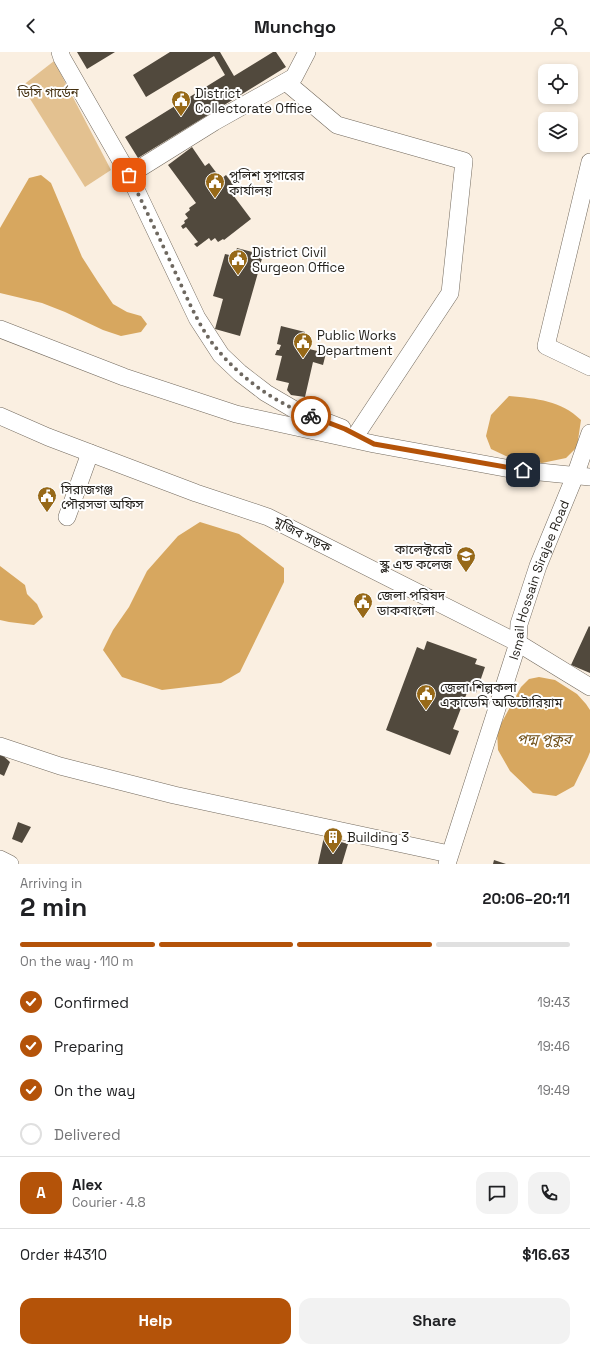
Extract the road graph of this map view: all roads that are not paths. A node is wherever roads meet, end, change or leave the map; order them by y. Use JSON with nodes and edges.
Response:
{"nodes":[{"id":1,"x":60,"y":52,"type":"edge"},
{"id":2,"x":307,"y":52,"type":"edge"},
{"id":3,"x":286,"y":82,"type":"junction"},
{"id":4,"x":590,"y":162,"type":"edge"},
{"id":5,"x":129,"y":175,"type":"junction"},
{"id":6,"x":0,"y":329,"type":"edge"},
{"id":7,"x":590,"y":367,"type":"edge"},
{"id":8,"x":0,"y":416,"type":"edge"},
{"id":9,"x":590,"y":433,"type":"edge"},
{"id":10,"x":356,"y":435,"type":"junction"},
{"id":11,"x":374,"y":444,"type":"junction"},
{"id":12,"x":90,"y":453,"type":"junction"},
{"id":13,"x":583,"y":476,"type":"edge"},
{"id":14,"x":66,"y":517,"type":"dead end"},
{"id":15,"x":518,"y":643,"type":"junction"},
{"id":16,"x":590,"y":687,"type":"edge"},
{"id":17,"x":0,"y":746,"type":"edge"},
{"id":18,"x":0,"y":859,"type":"edge"},
{"id":19,"x":448,"y":859,"type":"edge"},
{"id":20,"x":10,"y":864,"type":"edge"}],
"edges":[{"from":1,"to":5,"type":"street"},
{"from":2,"to":3,"type":"street"},
{"from":3,"to":5,"type":"street"},
{"from":3,"to":10,"type":"street"},
{"from":4,"to":7,"type":"street"},
{"from":5,"to":10,"type":"street"},
{"from":6,"to":11,"type":"street"},
{"from":8,"to":12,"type":"street","name":"মুজিব সড়ক"},
{"from":9,"to":13,"type":"street","name":"Ismail Hossain Sirajee Road"},
{"from":10,"to":11,"type":"street"},
{"from":11,"to":13,"type":"street"},
{"from":12,"to":14,"type":"street"},
{"from":12,"to":15,"type":"street","name":"মুজিব সড়ক"},
{"from":13,"to":15,"type":"street","name":"Ismail Hossain Sirajee Road"},
{"from":15,"to":16,"type":"street","name":"মুজিব সড়ক"},
{"from":15,"to":19,"type":"street","name":"Ismail Hossain Sirajee Road"},
{"from":17,"to":19,"type":"street"},
{"from":18,"to":20,"type":"street"}]}
